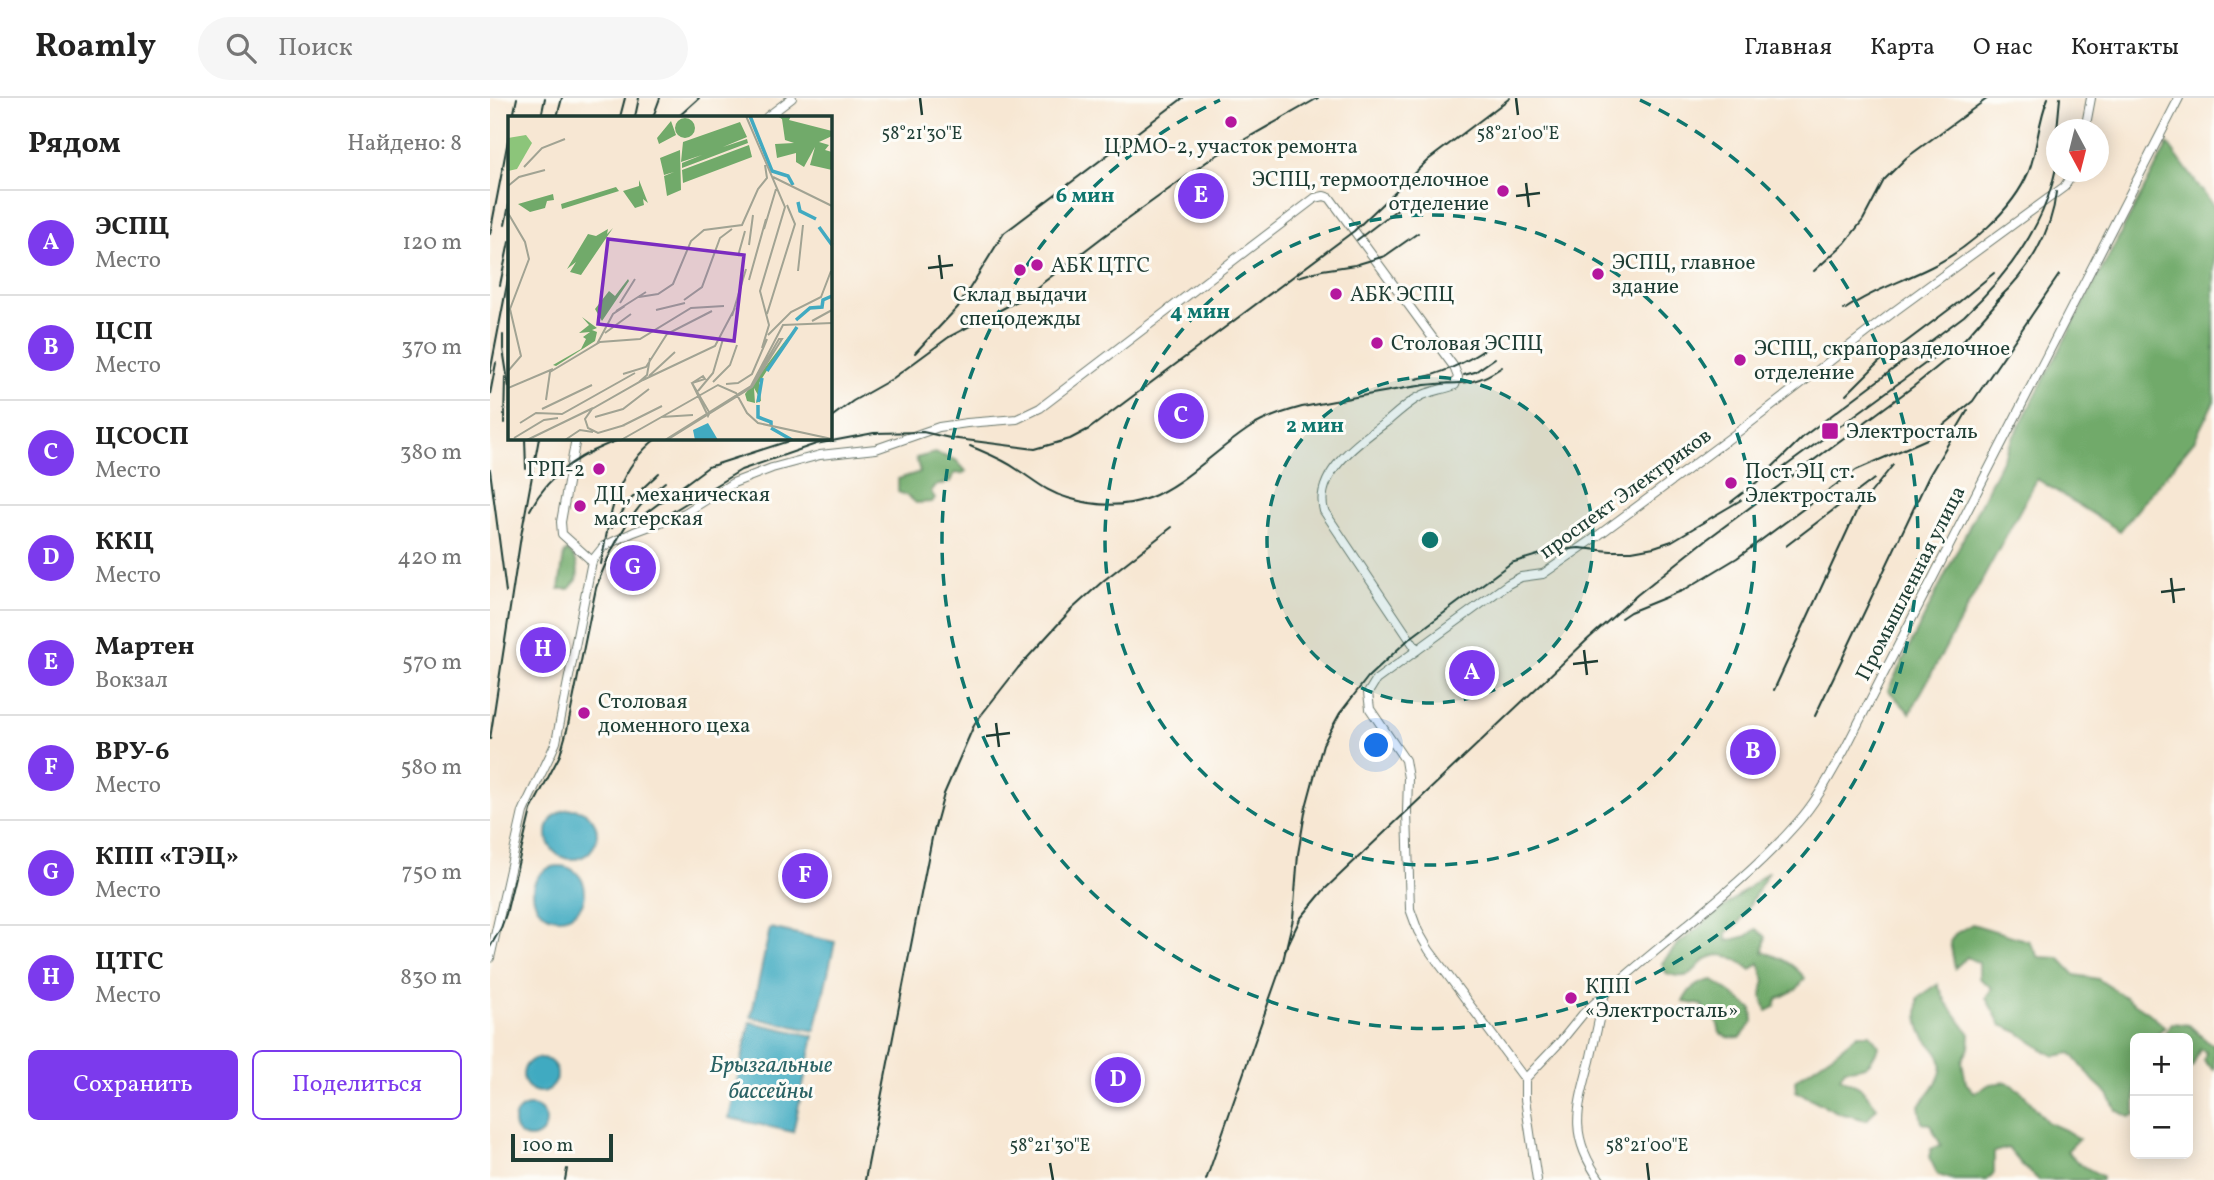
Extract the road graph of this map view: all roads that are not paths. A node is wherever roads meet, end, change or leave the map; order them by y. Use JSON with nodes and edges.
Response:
{"nodes":[{"id":1,"x":793,"y":98,"type":"edge"},
{"id":2,"x":2091,"y":98,"type":"edge"},
{"id":3,"x":2179,"y":98,"type":"edge"},
{"id":4,"x":768,"y":116,"type":"edge"},
{"id":5,"x":2087,"y":119,"type":"edge"},
{"id":6,"x":2067,"y":182,"type":"edge"},
{"id":7,"x":576,"y":439,"type":"edge"},
{"id":8,"x":592,"y":561,"type":"junction"},
{"id":9,"x":1417,"y":650,"type":"junction"},
{"id":10,"x":490,"y":958,"type":"edge"},
{"id":11,"x":1605,"y":992,"type":"junction"},
{"id":12,"x":1525,"y":1079,"type":"junction"},
{"id":13,"x":1537,"y":1180,"type":"edge"},
{"id":14,"x":1600,"y":1180,"type":"edge"}],
"edges":[{"from":1,"to":4,"type":"street"},
{"from":2,"to":5,"type":"street"},
{"from":3,"to":11,"type":"street","name":"Промышленная улица"},
{"from":6,"to":9,"type":"street","name":"проспект Электриков"},
{"from":7,"to":8,"type":"street"},
{"from":8,"to":9,"type":"street"},
{"from":8,"to":10,"type":"street"},
{"from":9,"to":12,"type":"street","name":"проспект Электриков"},
{"from":11,"to":12,"type":"street","name":"Промышленная улица"},
{"from":11,"to":14,"type":"street"},
{"from":12,"to":13,"type":"street"}]}
